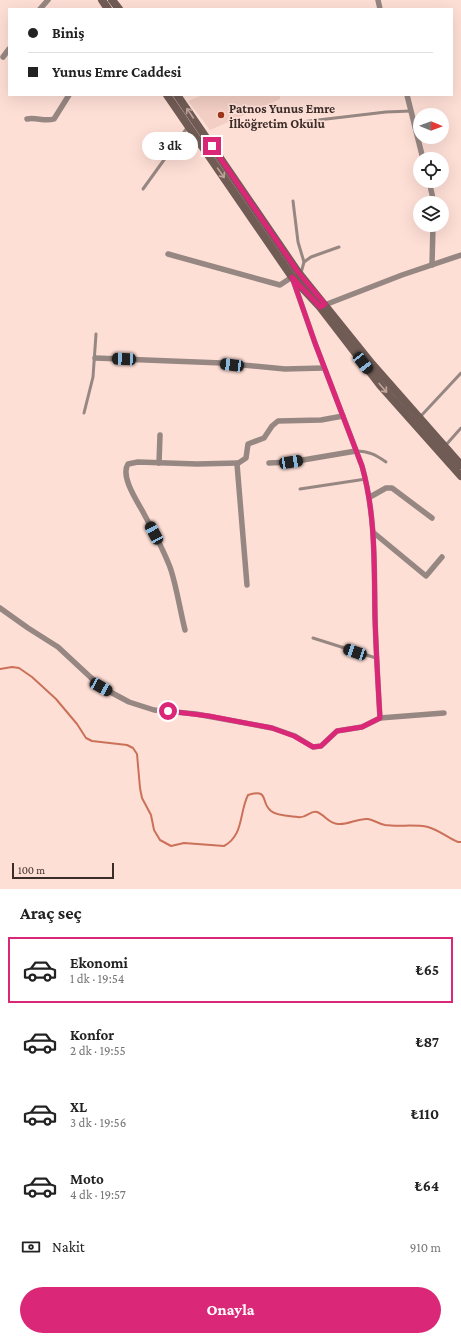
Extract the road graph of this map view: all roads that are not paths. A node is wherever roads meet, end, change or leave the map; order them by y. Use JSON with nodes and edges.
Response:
{"nodes":[{"id":1,"x":48,"y":0,"type":"edge"},
{"id":2,"x":112,"y":0,"type":"edge"},
{"id":3,"x":41,"y":8,"type":"edge"},
{"id":4,"x":118,"y":8,"type":"edge"},
{"id":5,"x":8,"y":50,"type":"edge"},
{"id":6,"x":3,"y":57,"type":"dead end"},
{"id":7,"x":68,"y":96,"type":"edge"},
{"id":8,"x":168,"y":96,"type":"edge"},
{"id":9,"x":178,"y":96,"type":"edge"},
{"id":10,"x":407,"y":96,"type":"edge"},
{"id":11,"x":411,"y":111,"type":"junction"},
{"id":12,"x":27,"y":118,"type":"dead end"},
{"id":13,"x":301,"y":122,"type":"dead end"},
{"id":14,"x":188,"y":126,"type":"junction"},
{"id":15,"x":422,"y":152,"type":"edge"},
{"id":16,"x":143,"y":189,"type":"dead end"},
{"id":17,"x":293,"y":201,"type":"dead end"},
{"id":18,"x":433,"y":232,"type":"edge"},
{"id":19,"x":339,"y":247,"type":"dead end"},
{"id":20,"x":168,"y":254,"type":"dead end"},
{"id":21,"x":461,"y":255,"type":"edge"},
{"id":22,"x":304,"y":262,"type":"junction"},
{"id":23,"x":432,"y":265,"type":"junction"},
{"id":24,"x":297,"y":276,"type":"junction"},
{"id":25,"x":322,"y":305,"type":"junction"},
{"id":26,"x":96,"y":334,"type":"dead end"},
{"id":27,"x":95,"y":358,"type":"junction"},
{"id":28,"x":324,"y":368,"type":"junction"},
{"id":29,"x":461,"y":373,"type":"edge"},
{"id":30,"x":84,"y":413,"type":"dead end"},
{"id":31,"x":343,"y":416,"type":"junction"},
{"id":32,"x":419,"y":418,"type":"junction"},
{"id":33,"x":461,"y":428,"type":"edge"},
{"id":34,"x":160,"y":435,"type":"dead end"},
{"id":35,"x":444,"y":447,"type":"junction"},
{"id":36,"x":356,"y":451,"type":"junction"},
{"id":37,"x":386,"y":462,"type":"dead end"},
{"id":38,"x":158,"y":463,"type":"junction"},
{"id":39,"x":238,"y":463,"type":"junction"},
{"id":40,"x":269,"y":463,"type":"dead end"},
{"id":41,"x":461,"y":466,"type":"edge"},
{"id":42,"x":461,"y":476,"type":"edge"},
{"id":43,"x":366,"y":479,"type":"junction"},
{"id":44,"x":300,"y":489,"type":"dead end"},
{"id":45,"x":370,"y":497,"type":"junction"},
{"id":46,"x":432,"y":518,"type":"dead end"},
{"id":47,"x":374,"y":533,"type":"junction"},
{"id":48,"x":442,"y":557,"type":"dead end"},
{"id":49,"x":247,"y":585,"type":"dead end"},
{"id":50,"x":0,"y":608,"type":"edge"},
{"id":51,"x":185,"y":630,"type":"dead end"},
{"id":52,"x":313,"y":638,"type":"dead end"},
{"id":53,"x":376,"y":658,"type":"junction"},
{"id":54,"x":444,"y":713,"type":"dead end"},
{"id":55,"x":380,"y":718,"type":"junction"}],
"edges":[{"from":1,"to":3,"type":"street"},
{"from":2,"to":4,"type":"street"},
{"from":5,"to":6,"type":"street"},
{"from":7,"to":12,"type":"street"},
{"from":8,"to":14,"type":"street"},
{"from":24,"to":9,"type":"street","one_way":true},
{"from":10,"to":11,"type":"street"},
{"from":11,"to":13,"type":"lane"},
{"from":11,"to":15,"type":"street"},
{"from":14,"to":16,"type":"lane"},
{"from":14,"to":24,"type":"street","one_way":true},
{"from":17,"to":22,"type":"lane"},
{"from":18,"to":23,"type":"street"},
{"from":19,"to":22,"type":"lane"},
{"from":20,"to":24,"type":"street"},
{"from":21,"to":23,"type":"street"},
{"from":22,"to":24,"type":"lane"},
{"from":23,"to":25,"type":"street"},
{"from":24,"to":25,"type":"street"},
{"from":24,"to":28,"type":"street"},
{"from":25,"to":32,"type":"street"},
{"from":25,"to":42,"type":"street","one_way":true},
{"from":26,"to":27,"type":"lane"},
{"from":27,"to":28,"type":"street"},
{"from":27,"to":30,"type":"lane"},
{"from":28,"to":31,"type":"street"},
{"from":29,"to":32,"type":"lane"},
{"from":31,"to":36,"type":"street"},
{"from":31,"to":39,"type":"street"},
{"from":32,"to":35,"type":"street"},
{"from":33,"to":35,"type":"lane"},
{"from":34,"to":38,"type":"street"},
{"from":35,"to":41,"type":"street"},
{"from":36,"to":37,"type":"lane"},
{"from":36,"to":40,"type":"street"},
{"from":36,"to":43,"type":"street"},
{"from":38,"to":39,"type":"street"},
{"from":38,"to":51,"type":"street"},
{"from":39,"to":49,"type":"street"},
{"from":43,"to":44,"type":"lane"},
{"from":43,"to":45,"type":"street"},
{"from":45,"to":46,"type":"street"},
{"from":45,"to":47,"type":"street"},
{"from":47,"to":48,"type":"street"},
{"from":47,"to":53,"type":"street"},
{"from":50,"to":55,"type":"street"},
{"from":52,"to":53,"type":"lane"},
{"from":53,"to":55,"type":"street"},
{"from":54,"to":55,"type":"street"}]}
